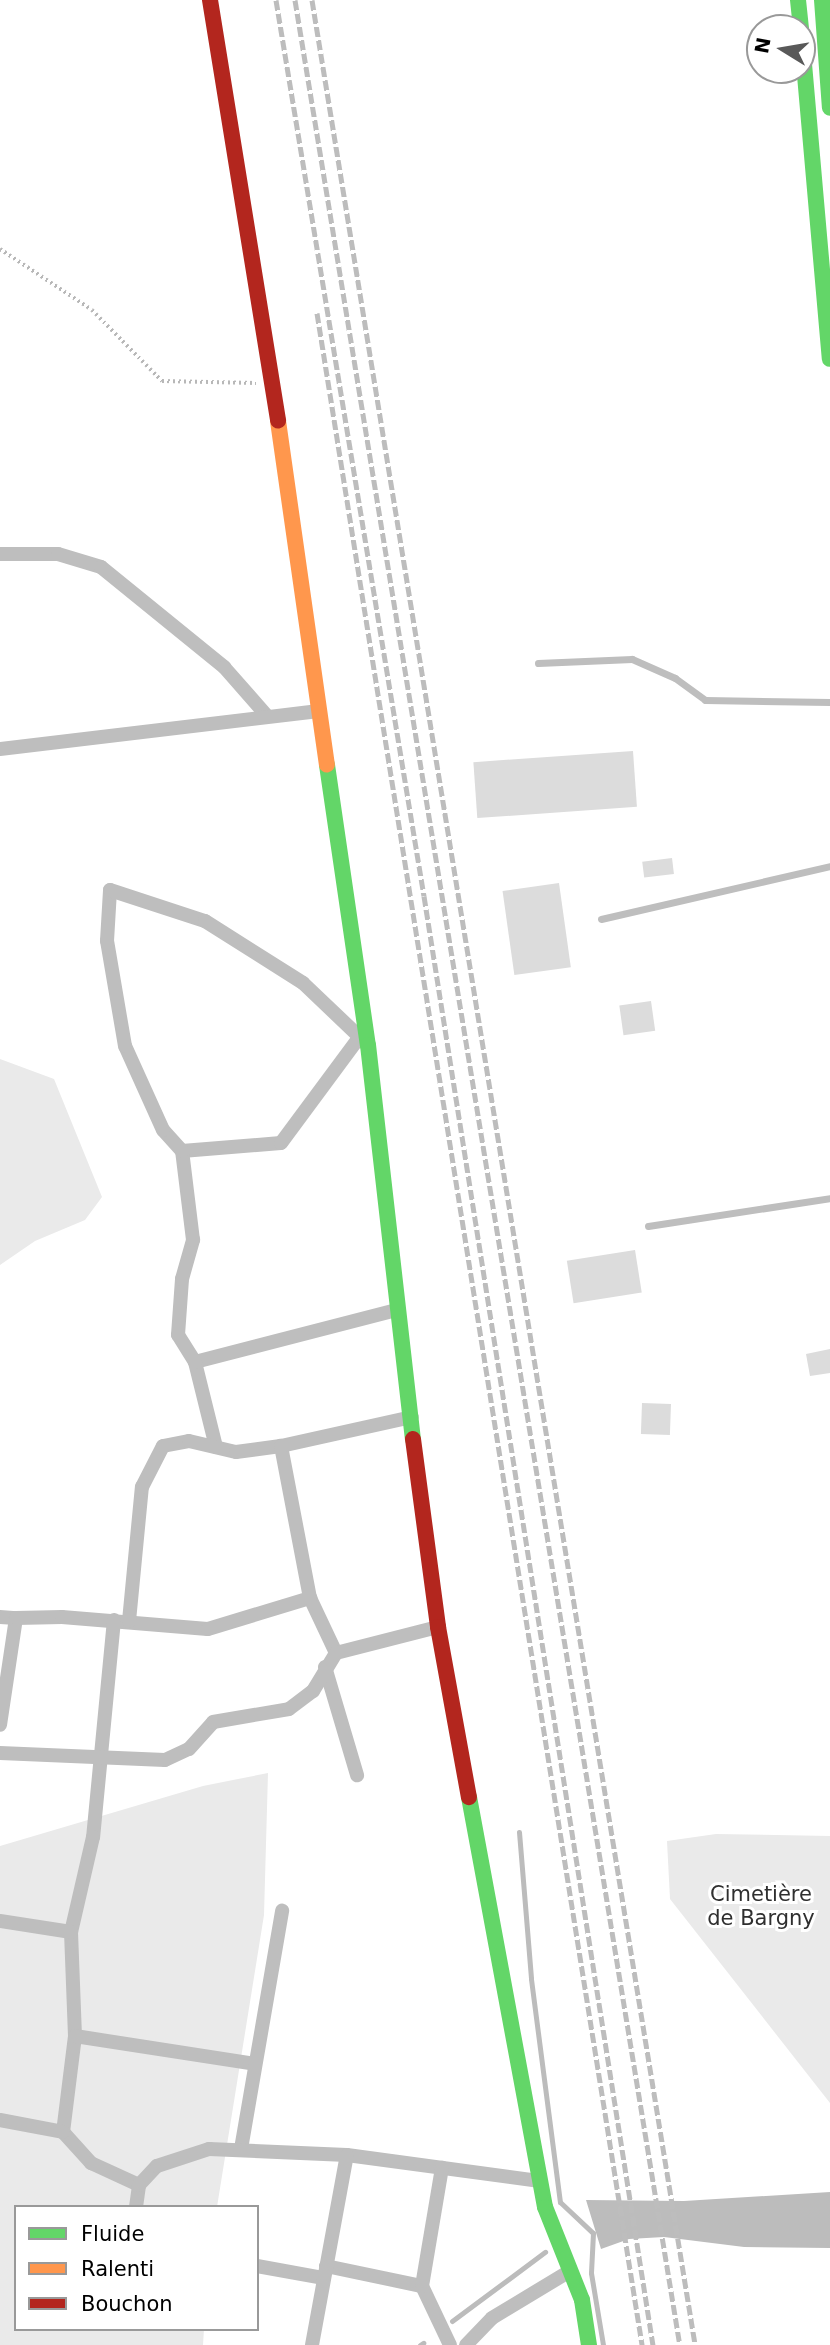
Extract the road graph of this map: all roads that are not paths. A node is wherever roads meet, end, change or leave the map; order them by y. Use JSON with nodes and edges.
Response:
{"nodes":[{"id":1,"x":209,"y":0,"type":"edge"},
{"id":2,"x":822,"y":0,"type":"edge"},
{"id":3,"x":806,"y":84,"type":"edge"},
{"id":4,"x":830,"y":107,"type":"edge"},
{"id":5,"x":830,"y":359,"type":"edge"},
{"id":6,"x":0,"y":554,"type":"edge"},
{"id":7,"x":538,"y":663,"type":"dead end"},
{"id":8,"x":830,"y":702,"type":"edge"},
{"id":9,"x":319,"y":711,"type":"junction"},
{"id":10,"x":267,"y":716,"type":"junction"},
{"id":11,"x":0,"y":749,"type":"edge"},
{"id":12,"x":830,"y":866,"type":"edge"},
{"id":13,"x":601,"y":919,"type":"dead end"},
{"id":14,"x":363,"y":1042,"type":"junction"},
{"id":15,"x":182,"y":1152,"type":"junction"},
{"id":16,"x":830,"y":1198,"type":"edge"},
{"id":17,"x":648,"y":1226,"type":"dead end"},
{"id":18,"x":396,"y":1310,"type":"junction"},
{"id":19,"x":195,"y":1362,"type":"junction"},
{"id":20,"x":412,"y":1417,"type":"junction"},
{"id":21,"x":281,"y":1446,"type":"junction"},
{"id":22,"x":216,"y":1447,"type":"junction"},
{"id":23,"x":310,"y":1598,"type":"junction"},
{"id":24,"x":0,"y":1617,"type":"edge"},
{"id":25,"x":16,"y":1618,"type":"junction"},
{"id":26,"x":114,"y":1620,"type":"junction"},
{"id":27,"x":129,"y":1621,"type":"junction"},
{"id":28,"x":438,"y":1627,"type":"junction"},
{"id":29,"x":336,"y":1653,"type":"junction"},
{"id":30,"x":325,"y":1667,"type":"junction"},
{"id":31,"x":0,"y":1725,"type":"edge"},
{"id":32,"x":0,"y":1753,"type":"edge"},
{"id":33,"x":100,"y":1758,"type":"junction"},
{"id":34,"x":357,"y":1774,"type":"dead end"},
{"id":35,"x":282,"y":1911,"type":"dead end"},
{"id":36,"x":0,"y":1921,"type":"edge"},
{"id":37,"x":71,"y":1932,"type":"junction"},
{"id":38,"x":75,"y":2036,"type":"junction"},
{"id":39,"x":256,"y":2064,"type":"junction"},
{"id":40,"x":0,"y":2120,"type":"edge"},
{"id":41,"x":63,"y":2132,"type":"junction"},
{"id":42,"x":241,"y":2150,"type":"junction"},
{"id":43,"x":346,"y":2155,"type":"junction"},
{"id":44,"x":442,"y":2168,"type":"junction"},
{"id":45,"x":540,"y":2181,"type":"junction"},
{"id":46,"x":139,"y":2185,"type":"junction"},
{"id":47,"x":136,"y":2205,"type":"edge"},
{"id":48,"x":259,"y":2266,"type":"edge"},
{"id":49,"x":570,"y":2271,"type":"junction"},
{"id":50,"x":325,"y":2272,"type":"junction"},
{"id":51,"x":422,"y":2286,"type":"junction"},
{"id":52,"x":312,"y":2345,"type":"edge"},
{"id":53,"x":450,"y":2345,"type":"edge"},
{"id":54,"x":466,"y":2345,"type":"edge"},
{"id":55,"x":589,"y":2345,"type":"edge"}],
"edges":[{"from":1,"to":9,"type":"main road"},
{"from":2,"to":4,"type":"main road"},
{"from":3,"to":5,"type":"main road"},
{"from":6,"to":10,"type":"street"},
{"from":7,"to":8,"type":"lane"},
{"from":9,"to":10,"type":"street"},
{"from":9,"to":14,"type":"main road"},
{"from":10,"to":11,"type":"street"},
{"from":12,"to":13,"type":"lane"},
{"from":14,"to":15,"type":"street"},
{"from":14,"to":15,"type":"street"},
{"from":14,"to":18,"type":"main road"},
{"from":15,"to":19,"type":"street"},
{"from":16,"to":17,"type":"lane"},
{"from":18,"to":19,"type":"street"},
{"from":18,"to":20,"type":"main road"},
{"from":19,"to":22,"type":"street"},
{"from":20,"to":21,"type":"street"},
{"from":20,"to":28,"type":"main road"},
{"from":21,"to":22,"type":"street"},
{"from":21,"to":23,"type":"street"},
{"from":22,"to":27,"type":"street"},
{"from":23,"to":27,"type":"street"},
{"from":23,"to":29,"type":"street"},
{"from":24,"to":25,"type":"street"},
{"from":25,"to":26,"type":"street"},
{"from":25,"to":31,"type":"street"},
{"from":26,"to":27,"type":"street"},
{"from":26,"to":33,"type":"street"},
{"from":28,"to":29,"type":"street"},
{"from":28,"to":45,"type":"main road"},
{"from":29,"to":30,"type":"street"},
{"from":30,"to":33,"type":"street"},
{"from":30,"to":34,"type":"street"},
{"from":32,"to":33,"type":"street"},
{"from":33,"to":37,"type":"street"},
{"from":35,"to":39,"type":"street"},
{"from":36,"to":37,"type":"street"},
{"from":37,"to":38,"type":"street"},
{"from":38,"to":39,"type":"street"},
{"from":38,"to":41,"type":"street"},
{"from":39,"to":42,"type":"street"},
{"from":40,"to":41,"type":"street"},
{"from":41,"to":46,"type":"street"},
{"from":42,"to":43,"type":"street"},
{"from":42,"to":46,"type":"street"},
{"from":43,"to":44,"type":"street"},
{"from":43,"to":50,"type":"street"},
{"from":44,"to":45,"type":"street"},
{"from":44,"to":51,"type":"street"},
{"from":45,"to":49,"type":"main road"},
{"from":46,"to":47,"type":"street"},
{"from":48,"to":50,"type":"street"},
{"from":49,"to":54,"type":"street"},
{"from":49,"to":55,"type":"main road"},
{"from":50,"to":51,"type":"street"},
{"from":50,"to":52,"type":"street"},
{"from":51,"to":53,"type":"street"}]}
